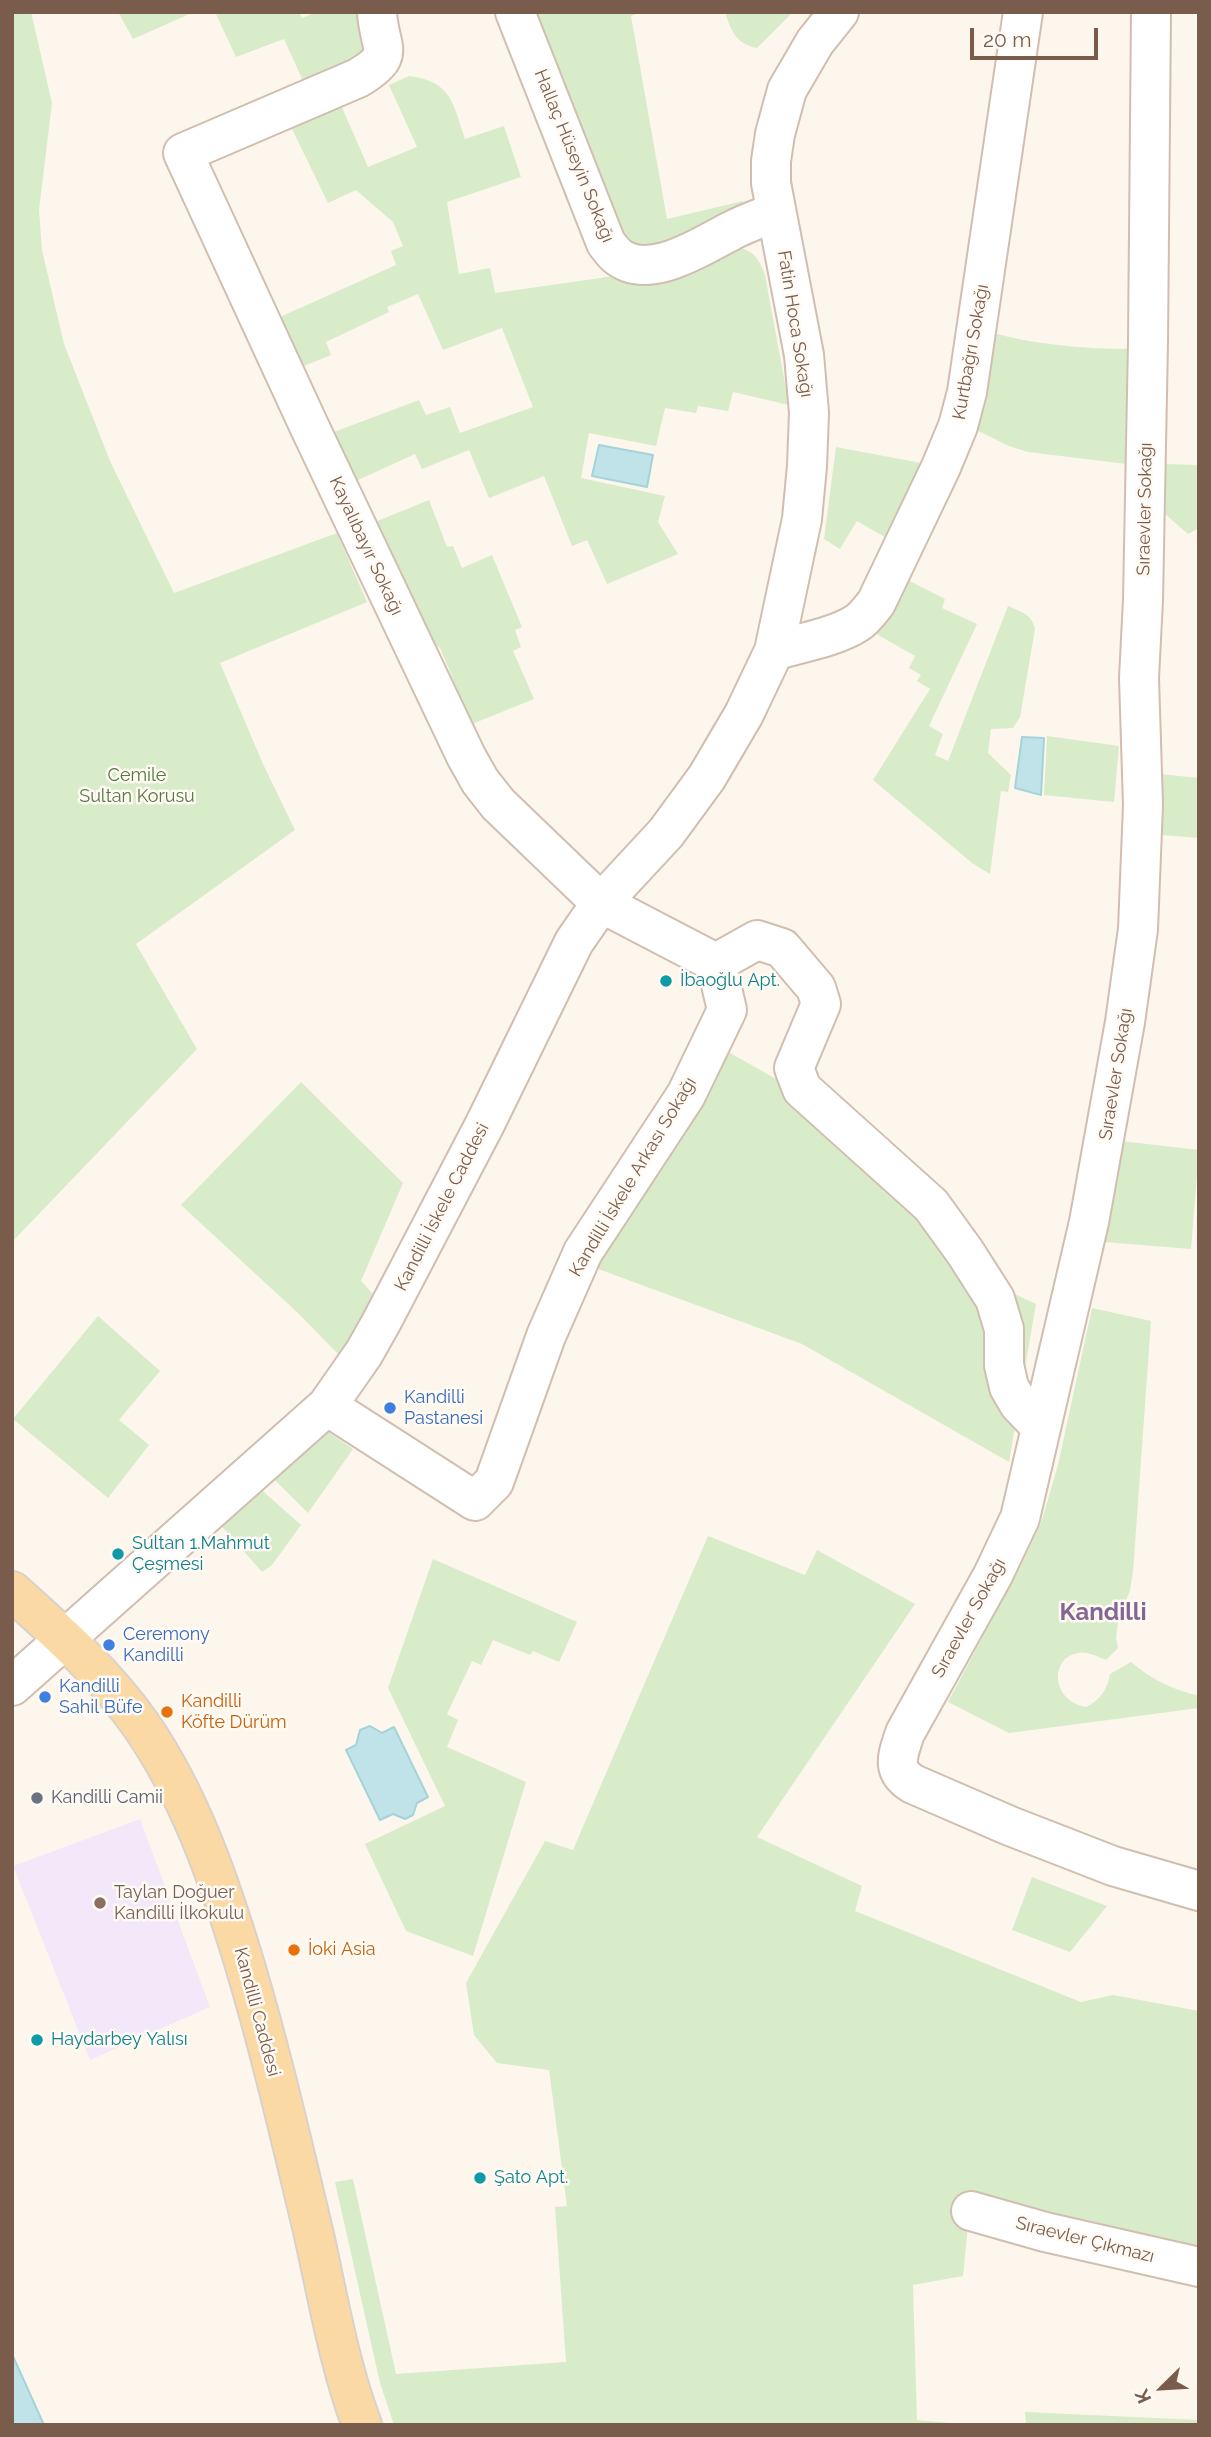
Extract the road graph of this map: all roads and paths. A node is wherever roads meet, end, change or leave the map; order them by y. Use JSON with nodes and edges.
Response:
{"nodes":[{"id":1,"x":377,"y":12,"type":"edge"},
{"id":2,"x":515,"y":12,"type":"edge"},
{"id":3,"x":839,"y":12,"type":"edge"},
{"id":4,"x":1023,"y":12,"type":"edge"},
{"id":5,"x":1151,"y":12,"type":"edge"},
{"id":6,"x":776,"y":212,"type":"junction"},
{"id":7,"x":774,"y":651,"type":"junction"},
{"id":8,"x":601,"y":903,"type":"junction"},
{"id":9,"x":716,"y":963,"type":"junction"},
{"id":10,"x":327,"y":1406,"type":"junction"},
{"id":11,"x":1041,"y":1427,"type":"junction"},
{"id":12,"x":12,"y":1591,"type":"edge"},
{"id":13,"x":65,"y":1638,"type":"junction"},
{"id":14,"x":12,"y":1686,"type":"edge"},
{"id":15,"x":1199,"y":1891,"type":"edge"},
{"id":16,"x":971,"y":2211,"type":"dead end"},
{"id":17,"x":1199,"y":2267,"type":"edge"},
{"id":18,"x":362,"y":2425,"type":"edge"}],
"edges":[{"from":1,"to":8,"type":"street","name":"Kayalıbayır Sokağı"},
{"from":2,"to":6,"type":"street","name":"Hallaç Hüseyin Sokağı"},
{"from":3,"to":6,"type":"street","name":"Fatin Hoca Sokağı"},
{"from":4,"to":7,"type":"street","name":"Kurtbağrı Sokağı"},
{"from":5,"to":11,"type":"street","name":"Sıraevler Sokağı"},
{"from":6,"to":7,"type":"street","name":"Fatin Hoca Sokağı"},
{"from":7,"to":8,"type":"street","name":"Kandilli İskele Caddesi"},
{"from":8,"to":9,"type":"street"},
{"from":8,"to":10,"type":"street","name":"Kandilli İskele Caddesi"},
{"from":9,"to":10,"type":"street","name":"Kandilli İskele Arkası Sokağı"},
{"from":9,"to":11,"type":"street"},
{"from":10,"to":13,"type":"street","name":"Kandilli İskele Caddesi"},
{"from":11,"to":15,"type":"street","name":"Sıraevler Sokağı"},
{"from":12,"to":13,"type":"main road","name":"Kandilli Caddesi"},
{"from":13,"to":14,"type":"street","name":"Kandilli İskele Caddesi"},
{"from":13,"to":18,"type":"main road","name":"Kandilli Caddesi"},
{"from":16,"to":17,"type":"street","name":"Sıraevler Çıkmazı"}]}
